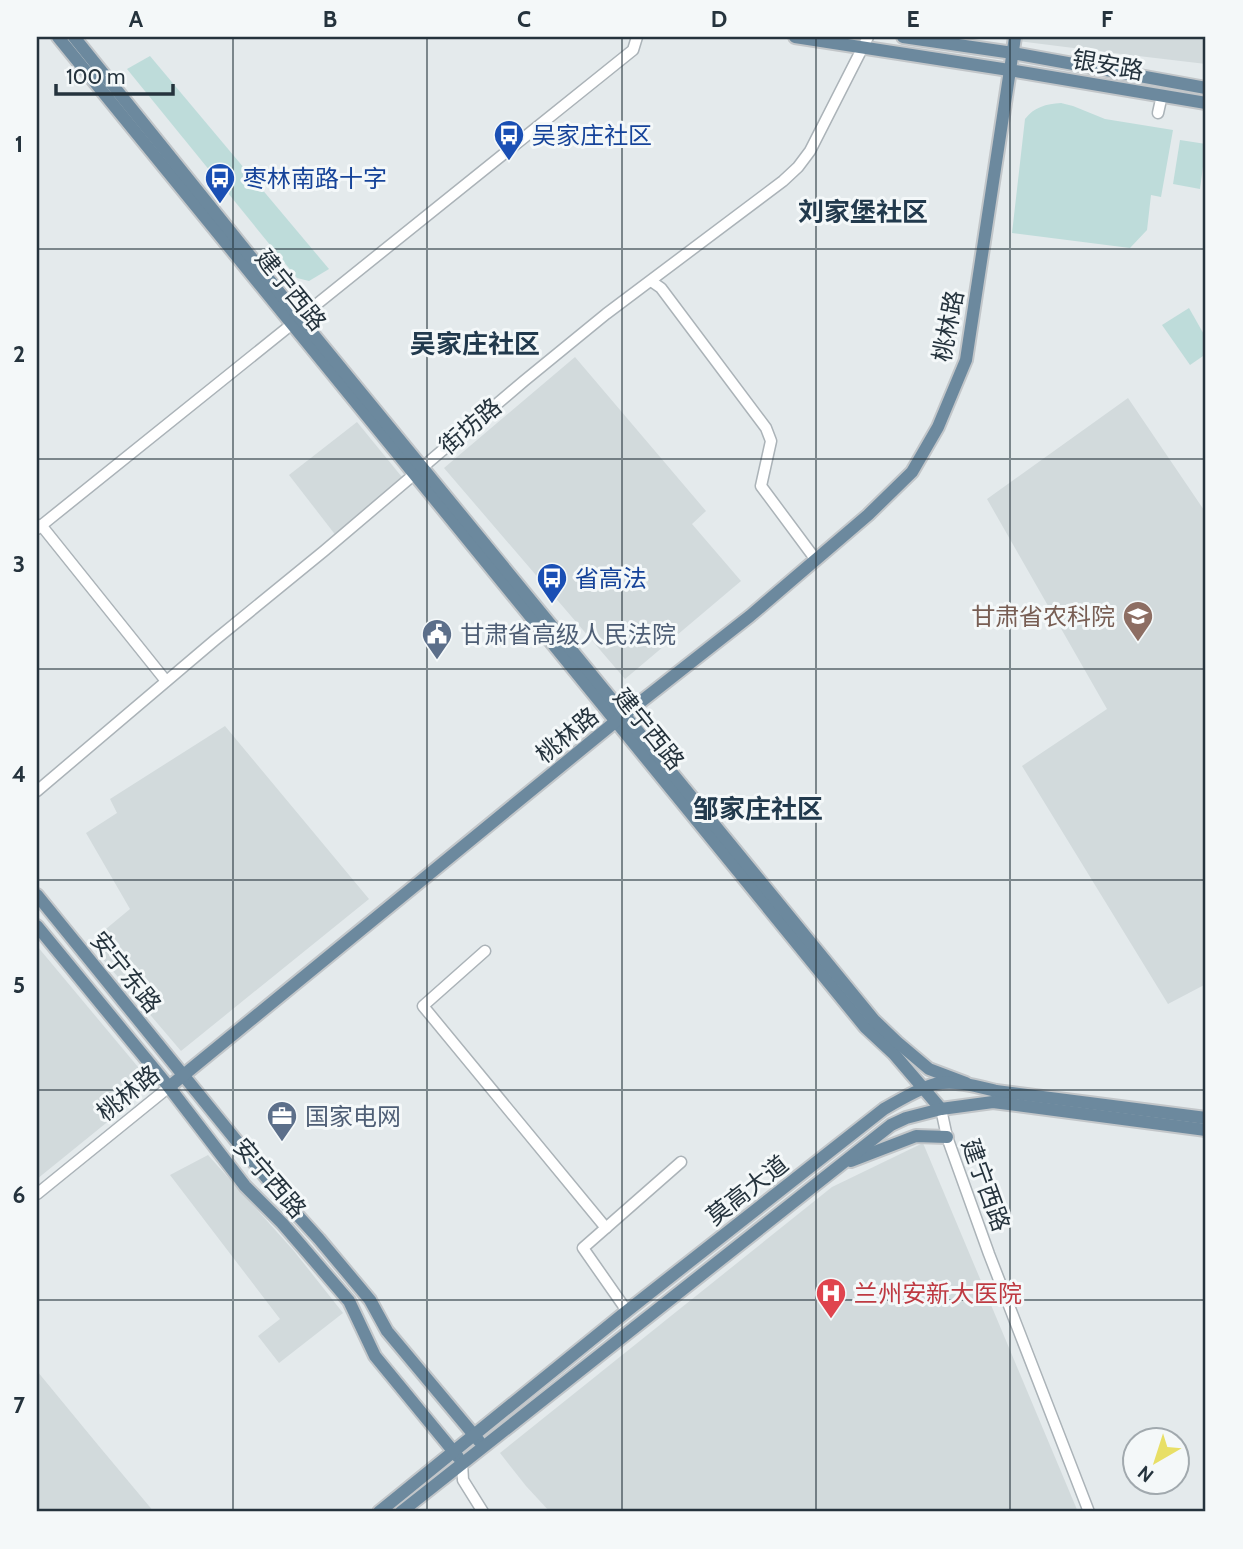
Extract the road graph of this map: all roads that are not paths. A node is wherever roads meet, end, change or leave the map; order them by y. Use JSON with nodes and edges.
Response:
{"nodes":[{"id":1,"x":58,"y":37,"type":"edge"},
{"id":2,"x":74,"y":37,"type":"edge"},
{"id":3,"x":637,"y":37,"type":"edge"},
{"id":4,"x":795,"y":37,"type":"edge"},
{"id":5,"x":903,"y":37,"type":"edge"},
{"id":6,"x":1015,"y":37,"type":"edge"},
{"id":7,"x":866,"y":42,"type":"edge"},
{"id":8,"x":1013,"y":53,"type":"junction"},
{"id":9,"x":1009,"y":70,"type":"junction"},
{"id":10,"x":1206,"y":88,"type":"edge"},
{"id":11,"x":1162,"y":96,"type":"junction"},
{"id":12,"x":1206,"y":103,"type":"edge"},
{"id":13,"x":1158,"y":113,"type":"dead end"},
{"id":14,"x":651,"y":281,"type":"junction"},
{"id":15,"x":296,"y":321,"type":"junction"},
{"id":16,"x":418,"y":471,"type":"junction"},
{"id":17,"x":39,"y":527,"type":"edge"},
{"id":18,"x":816,"y":560,"type":"junction"},
{"id":19,"x":166,"y":681,"type":"junction"},
{"id":20,"x":619,"y":719,"type":"junction"},
{"id":21,"x":37,"y":791,"type":"edge"},
{"id":22,"x":37,"y":895,"type":"edge"},
{"id":23,"x":37,"y":926,"type":"edge"},
{"id":24,"x":485,"y":951,"type":"dead end"},
{"id":25,"x":929,"y":1069,"type":"junction"},
{"id":26,"x":184,"y":1075,"type":"junction"},
{"id":27,"x":966,"y":1083,"type":"junction"},
{"id":28,"x":169,"y":1087,"type":"junction"},
{"id":29,"x":929,"y":1087,"type":"junction"},
{"id":30,"x":941,"y":1109,"type":"junction"},
{"id":31,"x":1206,"y":1118,"type":"edge"},
{"id":32,"x":1206,"y":1130,"type":"edge"},
{"id":33,"x":947,"y":1137,"type":"junction"},
{"id":34,"x":681,"y":1162,"type":"dead end"},
{"id":35,"x":841,"y":1164,"type":"junction"},
{"id":36,"x":37,"y":1194,"type":"edge"},
{"id":37,"x":606,"y":1228,"type":"junction"},
{"id":38,"x":627,"y":1311,"type":"junction"},
{"id":39,"x":473,"y":1435,"type":"junction"},
{"id":40,"x":483,"y":1446,"type":"junction"},
{"id":41,"x":453,"y":1451,"type":"junction"},
{"id":42,"x":462,"y":1463,"type":"junction"},
{"id":43,"x":379,"y":1512,"type":"edge"},
{"id":44,"x":401,"y":1512,"type":"edge"},
{"id":45,"x":482,"y":1512,"type":"edge"},
{"id":46,"x":1089,"y":1512,"type":"edge"}],
"edges":[{"from":1,"to":15,"type":"main road","name":"建宁西路"},
{"from":2,"to":15,"type":"main road","name":"建宁西路"},
{"from":3,"to":15,"type":"street"},
{"from":4,"to":7,"type":"main road","name":"银安路"},
{"from":5,"to":8,"type":"main road","name":"银安路"},
{"from":6,"to":8,"type":"main road","name":"桃林路"},
{"from":7,"to":9,"type":"main road","name":"银安路"},
{"from":7,"to":14,"type":"street","name":"街坊路"},
{"from":8,"to":9,"type":"main road","name":"桃林路"},
{"from":8,"to":10,"type":"main road","name":"银安路"},
{"from":9,"to":11,"type":"main road","name":"银安路"},
{"from":9,"to":18,"type":"main road","name":"桃林路"},
{"from":11,"to":12,"type":"main road","name":"银安路"},
{"from":11,"to":13,"type":"street"},
{"from":14,"to":16,"type":"street","name":"街坊路"},
{"from":14,"to":18,"type":"street"},
{"from":15,"to":16,"type":"main road","name":"建宁西路"},
{"from":15,"to":17,"type":"street"},
{"from":16,"to":19,"type":"street","name":"街坊路"},
{"from":16,"to":20,"type":"main road","name":"建宁西路"},
{"from":17,"to":19,"type":"street"},
{"from":18,"to":20,"type":"main road","name":"桃林路"},
{"from":19,"to":21,"type":"street","name":"街坊路"},
{"from":20,"to":25,"type":"main road","name":"建宁西路"},
{"from":20,"to":26,"type":"main road","name":"桃林路"},
{"from":20,"to":29,"type":"main road","name":"建宁西路"},
{"from":22,"to":26,"type":"main road","name":"安宁东路"},
{"from":23,"to":28,"type":"main road","name":"安宁西路"},
{"from":24,"to":37,"type":"street"},
{"from":25,"to":27,"type":"main road","name":"建宁西路"},
{"from":25,"to":29,"type":"main road"},
{"from":26,"to":28,"type":"main road","name":"桃林路"},
{"from":26,"to":39,"type":"main road","name":"安宁西路"},
{"from":27,"to":29,"type":"main road","name":"莫高大道"},
{"from":27,"to":31,"type":"main road","name":"莫高大道"},
{"from":28,"to":36,"type":"street","name":"桃林路"},
{"from":28,"to":41,"type":"main road","name":"安宁西路"},
{"from":29,"to":30,"type":"main road"},
{"from":29,"to":38,"type":"main road","name":"莫高大道"},
{"from":30,"to":32,"type":"main road","name":"莫高大道"},
{"from":30,"to":33,"type":"street","name":"建宁西路"},
{"from":30,"to":35,"type":"main road","name":"莫高大道"},
{"from":33,"to":35,"type":"main road"},
{"from":33,"to":46,"type":"street","name":"建宁西路"},
{"from":34,"to":37,"type":"street"},
{"from":35,"to":40,"type":"main road","name":"莫高大道"},
{"from":37,"to":38,"type":"street"},
{"from":38,"to":39,"type":"main road","name":"莫高大道"},
{"from":39,"to":40,"type":"main road","name":"安宁西路"},
{"from":39,"to":41,"type":"main road","name":"莫高大道"},
{"from":40,"to":42,"type":"main road","name":"莫高大道"},
{"from":41,"to":42,"type":"main road","name":"安宁西路"},
{"from":41,"to":43,"type":"main road","name":"莫高大道"},
{"from":42,"to":44,"type":"main road","name":"莫高大道"},
{"from":42,"to":45,"type":"street"}]}
